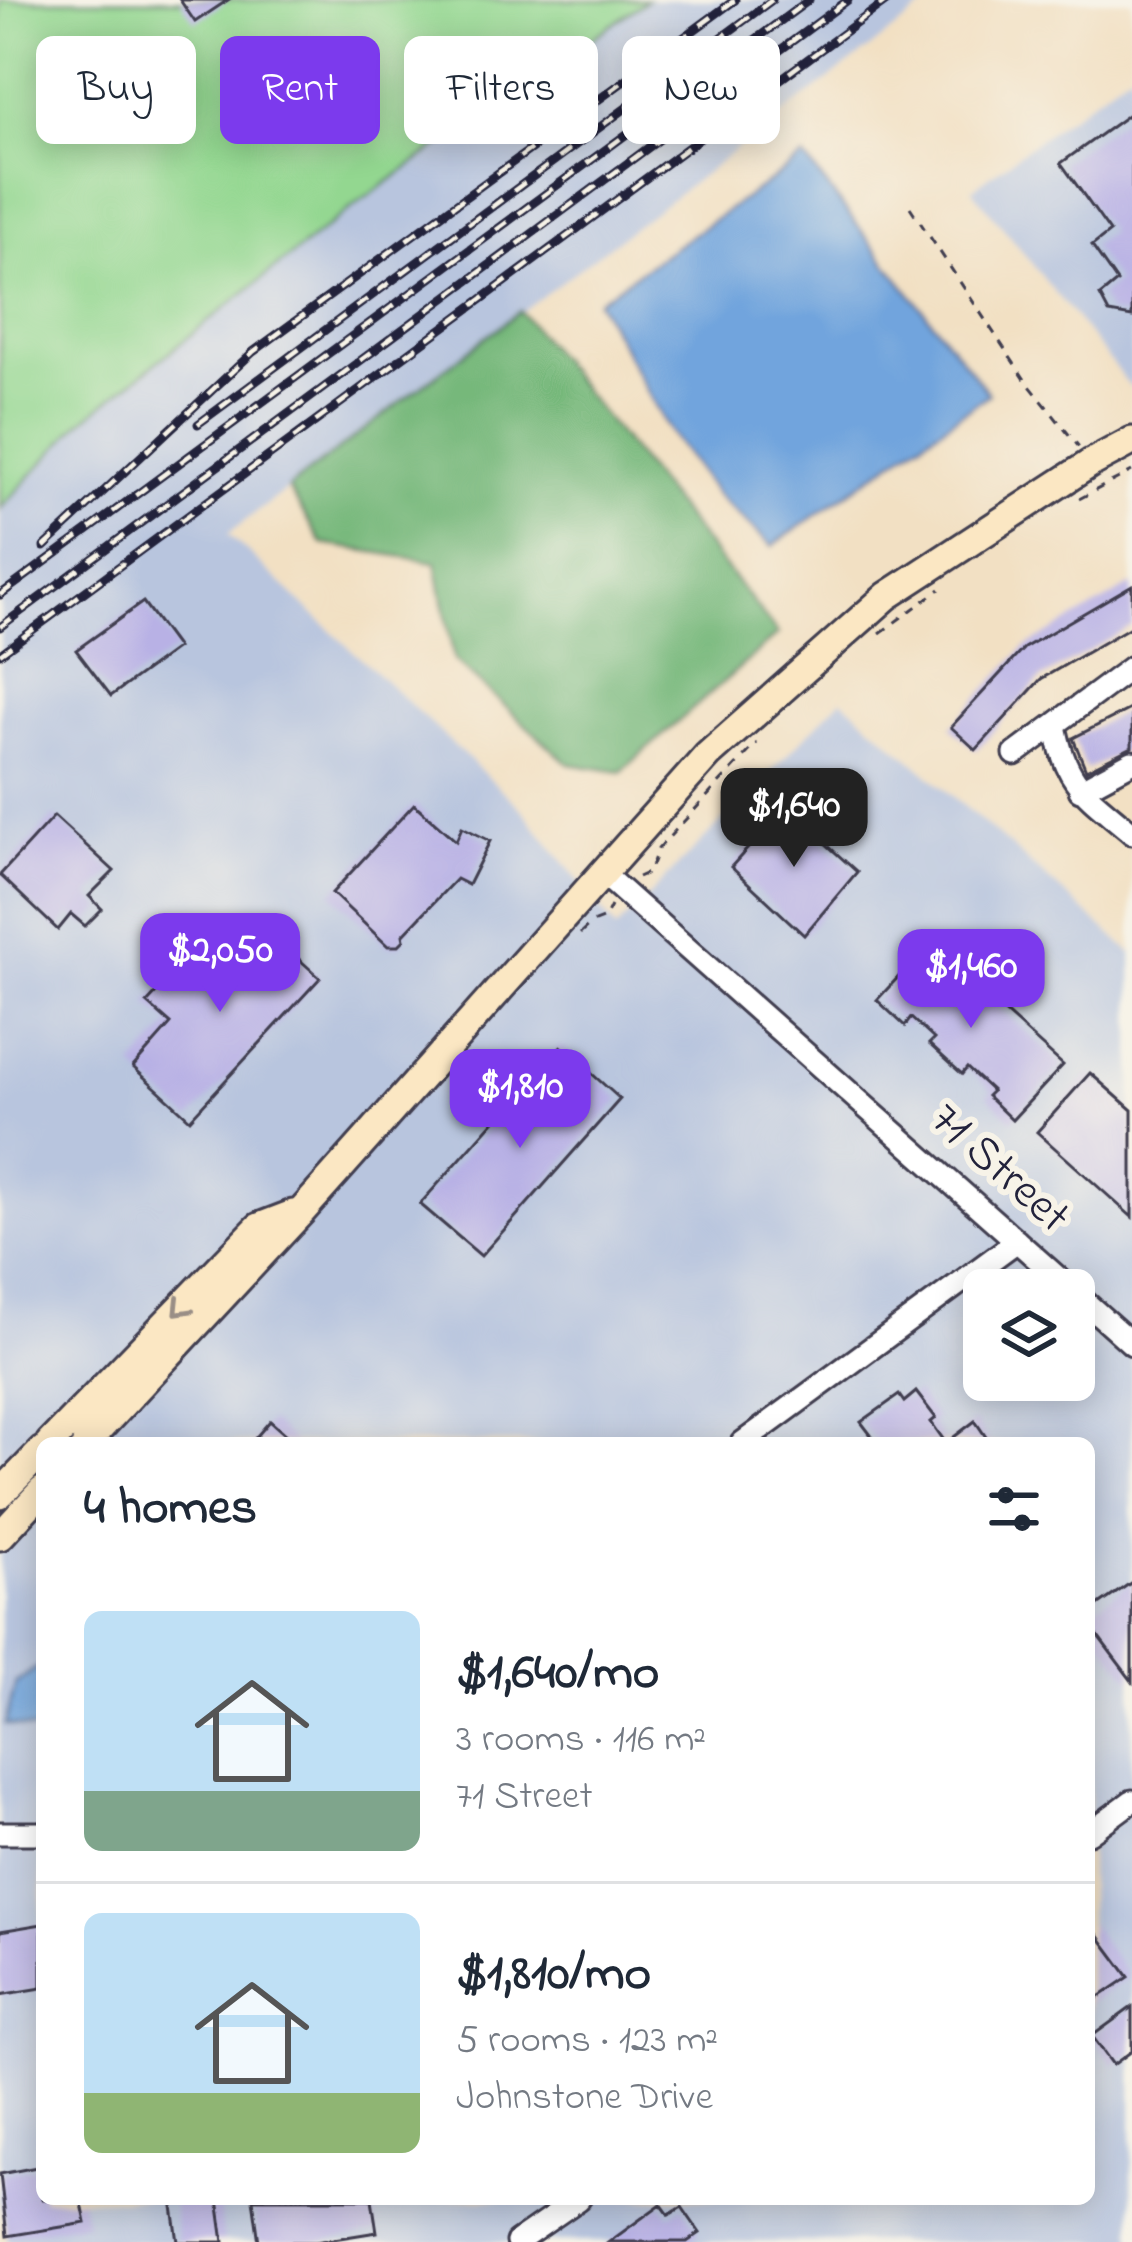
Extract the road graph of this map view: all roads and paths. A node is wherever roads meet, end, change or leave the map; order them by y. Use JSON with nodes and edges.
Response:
{"nodes":[{"id":1,"x":910,"y":207,"type":"dead end"},
{"id":2,"x":1132,"y":441,"type":"edge"},
{"id":3,"x":1091,"y":463,"type":"junction"},
{"id":4,"x":1132,"y":471,"type":"edge"},
{"id":5,"x":1076,"y":500,"type":"dead end"},
{"id":6,"x":946,"y":585,"type":"dead end"},
{"id":7,"x":869,"y":642,"type":"dead end"},
{"id":8,"x":1132,"y":667,"type":"edge"},
{"id":9,"x":1055,"y":725,"type":"junction"},
{"id":10,"x":768,"y":732,"type":"dead end"},
{"id":11,"x":1015,"y":754,"type":"dead end"},
{"id":12,"x":1132,"y":762,"type":"edge"},
{"id":13,"x":1080,"y":790,"type":"junction"},
{"id":14,"x":1132,"y":833,"type":"edge"},
{"id":15,"x":601,"y":872,"type":"junction"},
{"id":16,"x":641,"y":874,"type":"dead end"},
{"id":17,"x":303,"y":1210,"type":"junction"},
{"id":18,"x":1017,"y":1241,"type":"junction"},
{"id":19,"x":1048,"y":1269,"type":"edge"},
{"id":20,"x":1095,"y":1311,"type":"edge"},
{"id":21,"x":1132,"y":1344,"type":"edge"},
{"id":22,"x":56,"y":1437,"type":"edge"},
{"id":23,"x":92,"y":1437,"type":"edge"},
{"id":24,"x":750,"y":1437,"type":"edge"},
{"id":25,"x":36,"y":1457,"type":"edge"},
{"id":26,"x":0,"y":1494,"type":"edge"},
{"id":27,"x":36,"y":1497,"type":"edge"},
{"id":28,"x":0,"y":1536,"type":"edge"},
{"id":29,"x":1132,"y":1802,"type":"edge"},
{"id":30,"x":1095,"y":1829,"type":"edge"},
{"id":31,"x":0,"y":1833,"type":"edge"},
{"id":32,"x":36,"y":1833,"type":"edge"},
{"id":33,"x":570,"y":2205,"type":"edge"},
{"id":34,"x":517,"y":2242,"type":"edge"}],
"edges":[{"from":1,"to":3,"type":"path"},
{"from":2,"to":3,"type":"main road"},
{"from":3,"to":15,"type":"main road"},
{"from":4,"to":5,"type":"path"},
{"from":6,"to":7,"type":"path"},
{"from":8,"to":9,"type":"street"},
{"from":9,"to":11,"type":"street"},
{"from":9,"to":13,"type":"street"},
{"from":10,"to":16,"type":"path"},
{"from":12,"to":13,"type":"street"},
{"from":13,"to":14,"type":"street"},
{"from":15,"to":17,"type":"main road"},
{"from":15,"to":18,"type":"street","name":"71 Street"},
{"from":17,"to":22,"type":"main road","one_way":true},
{"from":17,"to":23,"type":"main road"},
{"from":18,"to":19,"type":"street","name":"71 Street"},
{"from":18,"to":24,"type":"street"},
{"from":20,"to":21,"type":"street","name":"71 Street"},
{"from":25,"to":26,"type":"main road"},
{"from":27,"to":28,"type":"main road"},
{"from":29,"to":30,"type":"street"},
{"from":31,"to":32,"type":"street"},
{"from":33,"to":34,"type":"street"}]}
